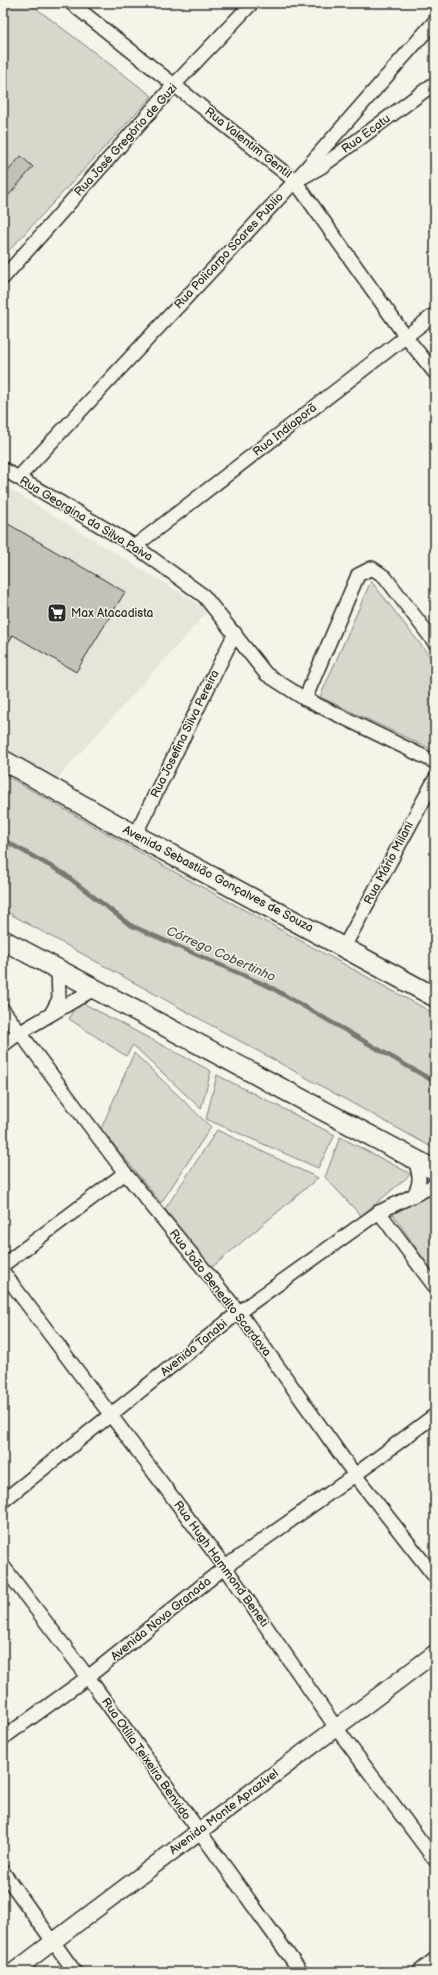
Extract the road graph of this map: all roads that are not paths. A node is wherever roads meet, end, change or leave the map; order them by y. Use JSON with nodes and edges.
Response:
{"nodes":[{"id":1,"x":71,"y":3,"type":"edge"},
{"id":2,"x":252,"y":3,"type":"edge"},
{"id":3,"x":435,"y":21,"type":"edge"},
{"id":4,"x":435,"y":83,"type":"edge"},
{"id":5,"x":174,"y":85,"type":"junction"},
{"id":6,"x":295,"y":180,"type":"junction"},
{"id":7,"x":3,"y":278,"type":"edge"},
{"id":8,"x":435,"y":314,"type":"edge"},
{"id":9,"x":406,"y":337,"type":"junction"},
{"id":10,"x":435,"y":373,"type":"edge"},
{"id":11,"x":3,"y":470,"type":"edge"},
{"id":12,"x":18,"y":478,"type":"junction"},
{"id":13,"x":135,"y":546,"type":"junction"},
{"id":14,"x":235,"y":633,"type":"junction"},
{"id":15,"x":435,"y":643,"type":"edge"},
{"id":16,"x":305,"y":699,"type":"junction"},
{"id":17,"x":3,"y":760,"type":"edge"},
{"id":18,"x":435,"y":762,"type":"edge"},
{"id":19,"x":435,"y":779,"type":"edge"},
{"id":20,"x":135,"y":835,"type":"junction"},
{"id":21,"x":3,"y":940,"type":"edge"},
{"id":22,"x":344,"y":947,"type":"junction"},
{"id":23,"x":58,"y":970,"type":"junction"},
{"id":24,"x":94,"y":989,"type":"junction"},
{"id":25,"x":435,"y":997,"type":"edge"},
{"id":26,"x":3,"y":1010,"type":"edge"},
{"id":27,"x":51,"y":1014,"type":"junction"},
{"id":28,"x":19,"y":1033,"type":"junction"},
{"id":29,"x":3,"y":1045,"type":"edge"},
{"id":30,"x":415,"y":1159,"type":"junction"},
{"id":31,"x":435,"y":1170,"type":"edge"},
{"id":32,"x":125,"y":1172,"type":"junction"},
{"id":33,"x":435,"y":1186,"type":"edge"},
{"id":34,"x":414,"y":1195,"type":"junction"},
{"id":35,"x":379,"y":1212,"type":"junction"},
{"id":36,"x":3,"y":1265,"type":"edge"},
{"id":37,"x":3,"y":1272,"type":"edge"},
{"id":38,"x":435,"y":1287,"type":"edge"},
{"id":39,"x":239,"y":1312,"type":"junction"},
{"id":40,"x":111,"y":1414,"type":"junction"},
{"id":41,"x":435,"y":1415,"type":"edge"},
{"id":42,"x":355,"y":1475,"type":"junction"},
{"id":43,"x":3,"y":1501,"type":"edge"},
{"id":44,"x":3,"y":1566,"type":"edge"},
{"id":45,"x":225,"y":1567,"type":"junction"},
{"id":46,"x":435,"y":1577,"type":"edge"},
{"id":47,"x":435,"y":1653,"type":"edge"},
{"id":48,"x":88,"y":1677,"type":"junction"},
{"id":49,"x":336,"y":1729,"type":"junction"},
{"id":50,"x":3,"y":1738,"type":"edge"},
{"id":51,"x":198,"y":1831,"type":"junction"},
{"id":52,"x":435,"y":1860,"type":"edge"},
{"id":53,"x":3,"y":1872,"type":"edge"},
{"id":54,"x":53,"y":1941,"type":"junction"},
{"id":55,"x":435,"y":1959,"type":"edge"},
{"id":56,"x":13,"y":1972,"type":"edge"},
{"id":57,"x":75,"y":1972,"type":"edge"},
{"id":58,"x":301,"y":1972,"type":"edge"},
{"id":59,"x":420,"y":1972,"type":"edge"}],
"edges":[{"from":1,"to":5,"type":"street","name":"Rua Valentim Gentil"},
{"from":2,"to":5,"type":"street","name":"Rua José Gregório de Guzi"},
{"from":3,"to":6,"type":"street","name":"Rua Policarpo Soares Publio"},
{"from":4,"to":6,"type":"street","name":"Rua Ecatu"},
{"from":5,"to":6,"type":"street","name":"Rua Valentim Gentil"},
{"from":5,"to":7,"type":"street","name":"Rua José Gregório de Guzi"},
{"from":6,"to":9,"type":"street","name":"Rua Valentim Gentil"},
{"from":6,"to":12,"type":"street","name":"Rua Policarpo Soares Publio"},
{"from":8,"to":9,"type":"street","name":"Rua Indiaporã"},
{"from":9,"to":10,"type":"street","name":"Rua Valentim Gentil"},
{"from":9,"to":13,"type":"street","name":"Rua Indiaporã"},
{"from":11,"to":12,"type":"street","name":"Rua Georgina da Silva Paiva"},
{"from":12,"to":13,"type":"street","name":"Rua Georgina da Silva Paiva"},
{"from":13,"to":14,"type":"street","name":"Rua Georgina da Silva Paiva"},
{"from":14,"to":16,"type":"street","name":"Rua Georgina da Silva Paiva"},
{"from":14,"to":20,"type":"street","name":"Rua Josefina Silva Pereira"},
{"from":15,"to":16,"type":"street"},
{"from":16,"to":18,"type":"street","name":"Rua Georgina da Silva Paiva"},
{"from":17,"to":20,"type":"main road","name":"Avenida Sebastião Gonçalves de Souza"},
{"from":19,"to":22,"type":"street","name":"Rua Mário Milani"},
{"from":20,"to":22,"type":"main road","name":"Avenida Sebastião Gonçalves de Souza"},
{"from":21,"to":23,"type":"main road"},
{"from":22,"to":25,"type":"main road","name":"Avenida Sebastião Gonçalves de Souza"},
{"from":23,"to":24,"type":"main road"},
{"from":23,"to":27,"type":"street"},
{"from":24,"to":27,"type":"street"},
{"from":24,"to":30,"type":"main road"},
{"from":26,"to":28,"type":"street","name":"Rua João Benedito Scardova"},
{"from":27,"to":28,"type":"street"},
{"from":28,"to":29,"type":"street"},
{"from":28,"to":32,"type":"street","name":"Rua João Benedito Scardova"},
{"from":30,"to":31,"type":"main road"},
{"from":30,"to":34,"type":"street"},
{"from":32,"to":36,"type":"street"},
{"from":32,"to":39,"type":"street","name":"Rua João Benedito Scardova"},
{"from":33,"to":34,"type":"street","name":"Avenida Tanabi"},
{"from":34,"to":35,"type":"street","name":"Avenida Tanabi"},
{"from":35,"to":38,"type":"street"},
{"from":35,"to":39,"type":"street","name":"Avenida Tanabi"},
{"from":37,"to":40,"type":"street","name":"Rua Hugh Hammond Beneti"},
{"from":39,"to":40,"type":"street","name":"Avenida Tanabi"},
{"from":39,"to":42,"type":"street","name":"Rua João Benedito Scardova"},
{"from":40,"to":43,"type":"street","name":"Avenida Tanabi"},
{"from":40,"to":45,"type":"street","name":"Rua Hugh Hammond Beneti"},
{"from":41,"to":42,"type":"street","name":"Avenida Nova Granada"},
{"from":42,"to":45,"type":"street","name":"Avenida Nova Granada"},
{"from":42,"to":46,"type":"street","name":"Rua João Benedito Scardova"},
{"from":44,"to":48,"type":"street","name":"Rua Otília Teixeira Benvido"},
{"from":45,"to":48,"type":"street","name":"Avenida Nova Granada"},
{"from":45,"to":49,"type":"street","name":"Rua Hugh Hammond Beneti"},
{"from":47,"to":49,"type":"street","name":"Avenida Monte Aprazível"},
{"from":48,"to":50,"type":"street","name":"Avenida Nova Granada"},
{"from":48,"to":51,"type":"street","name":"Rua Otília Teixeira Benvido"},
{"from":49,"to":51,"type":"street","name":"Avenida Monte Aprazível"},
{"from":49,"to":52,"type":"street","name":"Rua Hugh Hammond Beneti"},
{"from":51,"to":54,"type":"street","name":"Avenida Monte Aprazível"},
{"from":51,"to":58,"type":"street","name":"Rua Otília Teixeira Benvido"},
{"from":53,"to":54,"type":"street"},
{"from":54,"to":56,"type":"street","name":"Avenida Monte Aprazível"},
{"from":54,"to":57,"type":"street"},
{"from":55,"to":59,"type":"street"}]}
